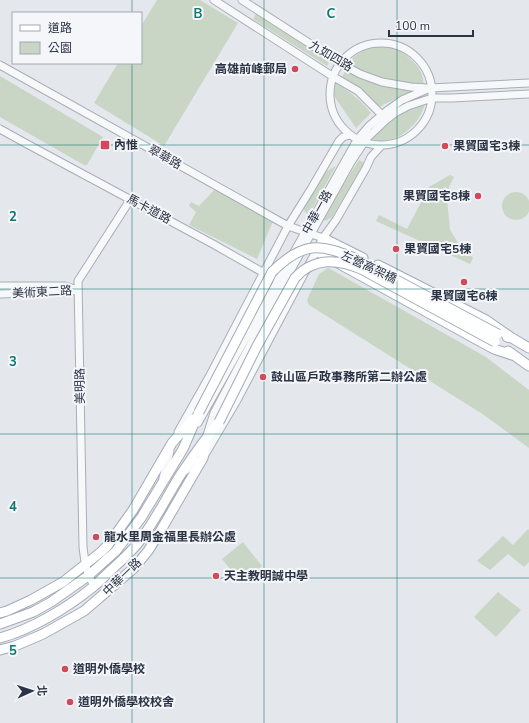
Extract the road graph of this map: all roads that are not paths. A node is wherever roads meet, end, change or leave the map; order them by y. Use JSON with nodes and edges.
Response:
{"nodes":[{"id":1,"x":214,"y":0,"type":"edge"},
{"id":2,"x":242,"y":0,"type":"edge"},
{"id":3,"x":340,"y":63,"type":"junction"},
{"id":4,"x":0,"y":65,"type":"edge"},
{"id":5,"x":332,"y":76,"type":"junction"},
{"id":6,"x":529,"y":83,"type":"edge"},
{"id":7,"x":431,"y":88,"type":"junction"},
{"id":8,"x":529,"y":94,"type":"edge"},
{"id":9,"x":432,"y":98,"type":"junction"},
{"id":10,"x":384,"y":117,"type":"junction"},
{"id":11,"x":0,"y":129,"type":"edge"},
{"id":12,"x":350,"y":135,"type":"junction"},
{"id":13,"x":360,"y":141,"type":"junction"},
{"id":14,"x":381,"y":146,"type":"junction"},
{"id":15,"x":130,"y":200,"type":"junction"},
{"id":16,"x":288,"y":226,"type":"junction"},
{"id":17,"x":308,"y":233,"type":"junction"},
{"id":18,"x":323,"y":238,"type":"junction"},
{"id":19,"x":304,"y":240,"type":"junction"},
{"id":20,"x":316,"y":251,"type":"junction"},
{"id":21,"x":264,"y":273,"type":"junction"},
{"id":22,"x":281,"y":282,"type":"junction"},
{"id":23,"x":0,"y":286,"type":"edge"},
{"id":24,"x":78,"y":290,"type":"junction"},
{"id":25,"x":0,"y":294,"type":"edge"},
{"id":26,"x":292,"y":296,"type":"junction"},
{"id":27,"x":497,"y":338,"type":"junction"},
{"id":28,"x":512,"y":338,"type":"junction"},
{"id":29,"x":529,"y":348,"type":"edge"},
{"id":30,"x":512,"y":355,"type":"junction"},
{"id":31,"x":529,"y":366,"type":"edge"},
{"id":32,"x":199,"y":412,"type":"junction"},
{"id":33,"x":218,"y":422,"type":"joint"},
{"id":34,"x":205,"y":439,"type":"junction"},
{"id":35,"x":172,"y":443,"type":"junction"},
{"id":36,"x":183,"y":449,"type":"junction"},
{"id":37,"x":203,"y":458,"type":"junction"},
{"id":38,"x":182,"y":473,"type":"junction"},
{"id":39,"x":162,"y":484,"type":"junction"},
{"id":40,"x":85,"y":566,"type":"junction"},
{"id":41,"x":88,"y":576,"type":"junction"},
{"id":42,"x":94,"y":586,"type":"junction"},
{"id":43,"x":0,"y":613,"type":"edge"},
{"id":44,"x":0,"y":624,"type":"edge"},
{"id":45,"x":0,"y":638,"type":"edge"},
{"id":46,"x":0,"y":650,"type":"edge"}],
"edges":[{"from":1,"to":5,"type":"street","name":"九如四路"},
{"from":2,"to":3,"type":"street","name":"九如四路"},
{"from":3,"to":5,"type":"street"},
{"from":3,"to":7,"type":"street","name":"九如四路"},
{"from":3,"to":7,"type":"street"},
{"from":4,"to":16,"type":"street","name":"翠華路"},
{"from":5,"to":10,"type":"street","name":"九如四路"},
{"from":5,"to":12,"type":"street"},
{"from":6,"to":7,"type":"street","name":"中華一路"},
{"from":7,"to":9,"type":"street"},
{"from":7,"to":10,"type":"street","name":"中華一路"},
{"from":8,"to":9,"type":"street","name":"中華一路"},
{"from":9,"to":10,"type":"street","name":"中華一路"},
{"from":9,"to":14,"type":"street"},
{"from":10,"to":13,"type":"street","name":"中華一路"},
{"from":11,"to":15,"type":"street","name":"馬卡道路"},
{"from":12,"to":13,"type":"street"},
{"from":12,"to":16,"type":"street","name":"中華一路"},
{"from":13,"to":14,"type":"street"},
{"from":13,"to":17,"type":"street","name":"中華一路"},
{"from":14,"to":18,"type":"street","name":"中華一路"},
{"from":15,"to":21,"type":"street","name":"馬卡道路"},
{"from":15,"to":24,"type":"street","name":"美明路"},
{"from":16,"to":17,"type":"street","name":"翠華路"},
{"from":16,"to":19,"type":"street","name":"翠華路"},
{"from":16,"to":21,"type":"street","name":"中華一路"},
{"from":17,"to":18,"type":"street","name":"翠華路"},
{"from":17,"to":19,"type":"street","name":"中華一路"},
{"from":18,"to":20,"type":"street","name":"中華一路"},
{"from":18,"to":28,"type":"main road"},
{"from":19,"to":20,"type":"street","name":"翠華路"},
{"from":19,"to":22,"type":"street","name":"中華一路"},
{"from":20,"to":26,"type":"street","name":"中華一路"},
{"from":20,"to":30,"type":"main road"},
{"from":21,"to":22,"type":"street","name":"馬卡道路"},
{"from":21,"to":35,"type":"street","name":"中華一路"},
{"from":22,"to":26,"type":"street","name":"馬卡道路"},
{"from":22,"to":34,"type":"street","name":"中華一路"},
{"from":22,"to":36,"type":"street","name":"中華一路"},
{"from":23,"to":24,"type":"street","name":"美術東二路"},
{"from":24,"to":25,"type":"street","name":"美術東二路"},
{"from":24,"to":40,"type":"street","name":"美明路"},
{"from":26,"to":37,"type":"street","name":"中華一路"},
{"from":27,"to":28,"type":"main road"},
{"from":27,"to":30,"type":"main road"},
{"from":27,"to":32,"type":"main road","name":"左營高架橋","bridge":true},
{"from":27,"to":33,"type":"main road","name":"左營高架橋","bridge":true},
{"from":28,"to":29,"type":"main road"},
{"from":30,"to":31,"type":"main road"},
{"from":32,"to":35,"type":"main road","name":"中華一路"},
{"from":32,"to":36,"type":"main road","name":"中華一路"},
{"from":33,"to":34,"type":"main road","name":"中華一路"},
{"from":34,"to":37,"type":"main road","name":"中華一路"},
{"from":34,"to":38,"type":"main road","name":"中華一路"},
{"from":35,"to":39,"type":"street","name":"中華一路"},
{"from":35,"to":40,"type":"main road","name":"中華一路"},
{"from":36,"to":39,"type":"main road","name":"中華一路"},
{"from":37,"to":38,"type":"street","name":"中華一路"},
{"from":37,"to":46,"type":"main road","name":"中華一路"},
{"from":38,"to":42,"type":"main road","name":"中華一路"},
{"from":39,"to":41,"type":"main road","name":"中華一路"},
{"from":40,"to":41,"type":"street","name":"美明路"},
{"from":40,"to":43,"type":"main road","name":"中華一路"},
{"from":41,"to":42,"type":"street","name":"美明路"},
{"from":41,"to":44,"type":"main road","name":"中華一路"},
{"from":42,"to":45,"type":"main road","name":"中華一路"}]}
